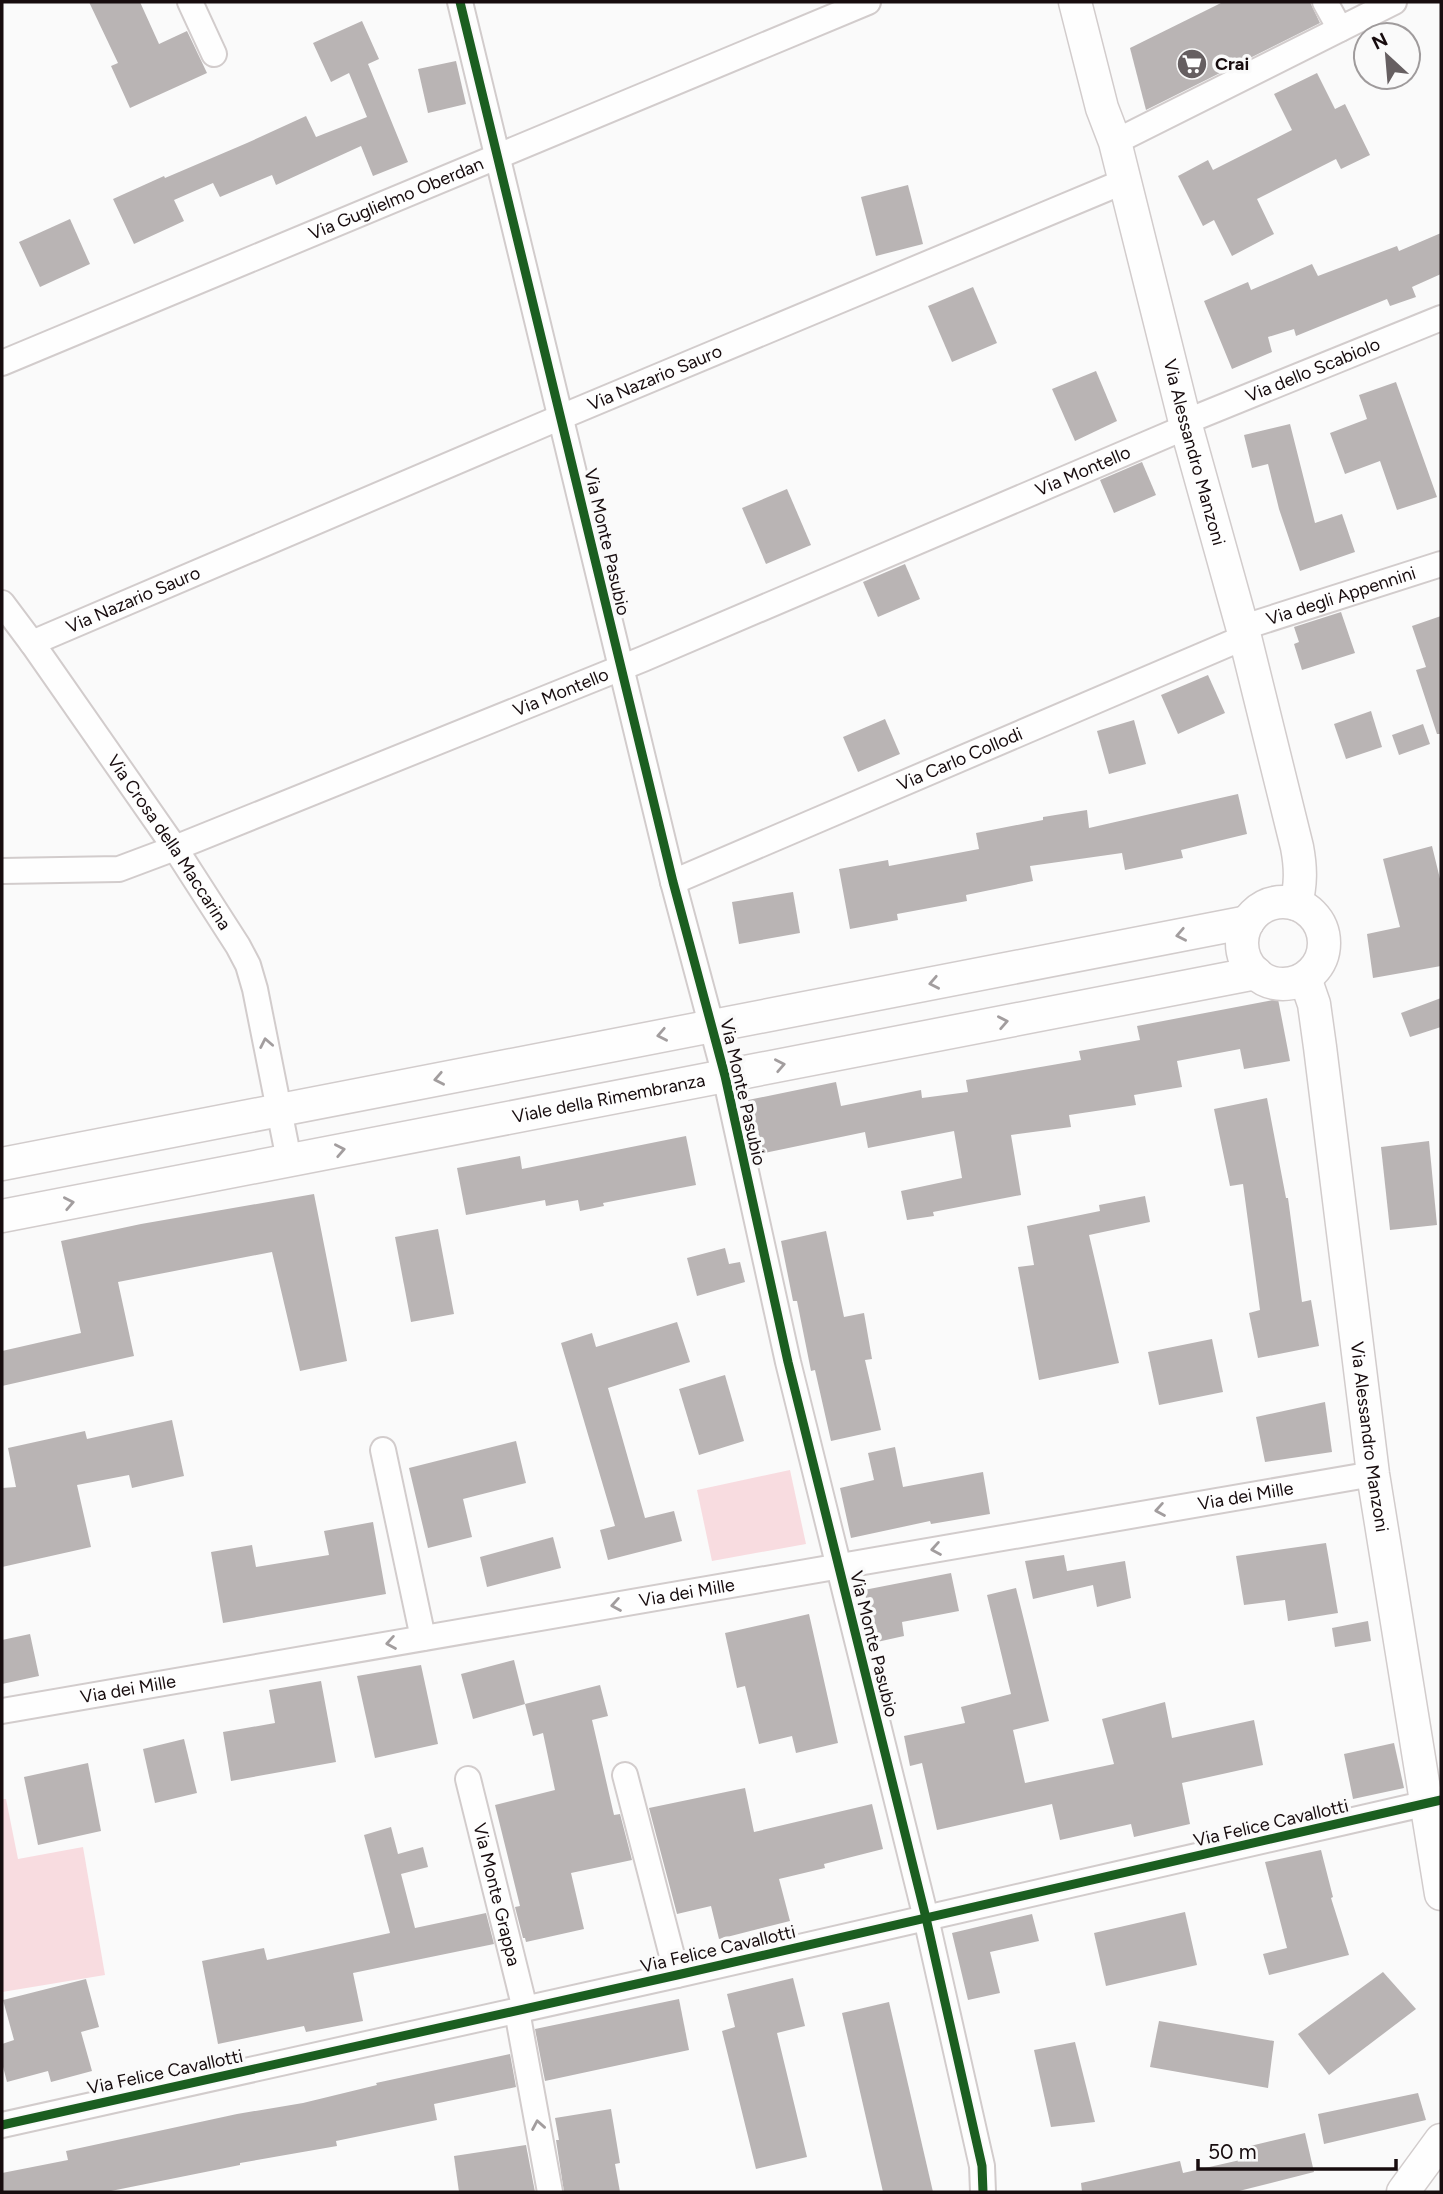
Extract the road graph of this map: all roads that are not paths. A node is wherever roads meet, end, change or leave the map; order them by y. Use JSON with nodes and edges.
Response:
{"nodes":[{"id":1,"x":190,"y":2,"type":"edge"},
{"id":2,"x":460,"y":2,"type":"edge"},
{"id":3,"x":868,"y":2,"type":"edge"},
{"id":4,"x":1075,"y":2,"type":"edge"},
{"id":5,"x":1325,"y":2,"type":"edge"},
{"id":6,"x":1394,"y":2,"type":"edge"},
{"id":7,"x":1340,"y":29,"type":"junction"},
{"id":8,"x":214,"y":54,"type":"dead end"},
{"id":9,"x":1115,"y":142,"type":"junction"},
{"id":10,"x":496,"y":158,"type":"junction"},
{"id":11,"x":1125,"y":181,"type":"junction"},
{"id":12,"x":1441,"y":318,"type":"edge"},
{"id":13,"x":2,"y":363,"type":"edge"},
{"id":14,"x":561,"y":417,"type":"junction"},
{"id":15,"x":1185,"y":424,"type":"junction"},
{"id":16,"x":1441,"y":564,"type":"edge"},
{"id":17,"x":2,"y":603,"type":"edge"},
{"id":18,"x":1243,"y":633,"type":"junction"},
{"id":19,"x":32,"y":643,"type":"junction"},
{"id":20,"x":621,"y":668,"type":"junction"},
{"id":21,"x":176,"y":848,"type":"junction"},
{"id":22,"x":2,"y":871,"type":"edge"},
{"id":23,"x":673,"y":882,"type":"junction"},
{"id":24,"x":1296,"y":904,"type":"junction"},
{"id":25,"x":1248,"y":922,"type":"junction"},
{"id":26,"x":1256,"y":973,"type":"junction"},
{"id":27,"x":1305,"y":978,"type":"junction"},
{"id":28,"x":712,"y":1026,"type":"junction"},
{"id":29,"x":725,"y":1076,"type":"junction"},
{"id":30,"x":279,"y":1110,"type":"junction"},
{"id":31,"x":289,"y":1160,"type":"junction"},
{"id":32,"x":2,"y":1164,"type":"edge"},
{"id":33,"x":2,"y":1216,"type":"edge"},
{"id":34,"x":383,"y":1450,"type":"dead end"},
{"id":35,"x":1373,"y":1474,"type":"junction"},
{"id":36,"x":839,"y":1566,"type":"junction"},
{"id":37,"x":423,"y":1638,"type":"junction"},
{"id":38,"x":2,"y":1711,"type":"edge"},
{"id":39,"x":625,"y":1774,"type":"dead end"},
{"id":40,"x":468,"y":1779,"type":"dead end"},
{"id":41,"x":1434,"y":1802,"type":"edge"},
{"id":42,"x":1441,"y":1894,"type":"edge"},
{"id":43,"x":926,"y":1918,"type":"junction"},
{"id":44,"x":677,"y":1975,"type":"junction"},
{"id":45,"x":521,"y":2010,"type":"junction"},
{"id":46,"x":2,"y":2125,"type":"edge"},
{"id":47,"x":1441,"y":2140,"type":"edge"},
{"id":48,"x":550,"y":2192,"type":"edge"},
{"id":49,"x":984,"y":2192,"type":"edge"},
{"id":50,"x":1404,"y":2192,"type":"edge"}],
"edges":[{"from":1,"to":8,"type":"street"},
{"from":2,"to":10,"type":"street","name":"Via Monte Pasubio"},
{"from":3,"to":10,"type":"street","name":"Via Guglielmo Oberdan"},
{"from":4,"to":9,"type":"street","name":"Via Alessandro Manzoni"},
{"from":5,"to":7,"type":"street"},
{"from":6,"to":7,"type":"street"},
{"from":7,"to":9,"type":"street"},
{"from":9,"to":11,"type":"street","name":"Via Alessandro Manzoni"},
{"from":10,"to":13,"type":"street","name":"Via Guglielmo Oberdan"},
{"from":10,"to":14,"type":"street","name":"Via Monte Pasubio"},
{"from":11,"to":14,"type":"street","name":"Via Nazario Sauro"},
{"from":11,"to":15,"type":"street","name":"Via Alessandro Manzoni"},
{"from":12,"to":15,"type":"street","name":"Via dello Scabiolo"},
{"from":14,"to":19,"type":"street","name":"Via Nazario Sauro"},
{"from":14,"to":20,"type":"street","name":"Via Monte Pasubio"},
{"from":15,"to":18,"type":"street","name":"Via Alessandro Manzoni"},
{"from":15,"to":20,"type":"street","name":"Via Montello"},
{"from":16,"to":18,"type":"street","name":"Via degli Appennini"},
{"from":17,"to":19,"type":"street","name":"Via Crosa della Maccarina"},
{"from":18,"to":23,"type":"street","name":"Via Carlo Collodi"},
{"from":18,"to":24,"type":"street","name":"Via Alessandro Manzoni"},
{"from":19,"to":21,"type":"street","name":"Via Crosa della Maccarina"},
{"from":20,"to":21,"type":"street","name":"Via Montello"},
{"from":20,"to":23,"type":"street","name":"Via Monte Pasubio"},
{"from":21,"to":22,"type":"street","name":"Via Montello"},
{"from":30,"to":21,"type":"street","name":"Via Crosa della Maccarina","one_way":true},
{"from":23,"to":28,"type":"street","name":"Via Monte Pasubio"},
{"from":24,"to":25,"type":"street"},
{"from":24,"to":27,"type":"street"},
{"from":25,"to":26,"type":"street"},
{"from":25,"to":28,"type":"street","one_way":true},
{"from":26,"to":27,"type":"street"},
{"from":29,"to":26,"type":"street","name":"Viale della Rimembranza","one_way":true},
{"from":27,"to":35,"type":"street","name":"Via Alessandro Manzoni"},
{"from":28,"to":29,"type":"street","name":"Via Monte Pasubio"},
{"from":28,"to":30,"type":"street","one_way":true},
{"from":31,"to":29,"type":"street","name":"Viale della Rimembranza","one_way":true},
{"from":29,"to":36,"type":"street","name":"Via Monte Pasubio"},
{"from":30,"to":31,"type":"street","name":"Via Crosa della Maccarina"},
{"from":30,"to":32,"type":"street"},
{"from":33,"to":31,"type":"street","name":"Viale della Rimembranza","one_way":true},
{"from":34,"to":37,"type":"street"},
{"from":35,"to":36,"type":"street","name":"Via dei Mille","one_way":true},
{"from":35,"to":41,"type":"street","name":"Via Alessandro Manzoni"},
{"from":36,"to":37,"type":"street","name":"Via dei Mille","one_way":true},
{"from":36,"to":43,"type":"street","name":"Via Monte Pasubio"},
{"from":37,"to":38,"type":"street","name":"Via dei Mille","one_way":true},
{"from":39,"to":44,"type":"street"},
{"from":40,"to":45,"type":"street","name":"Via Monte Grappa"},
{"from":41,"to":42,"type":"street","name":"Via Alessandro Manzoni"},
{"from":41,"to":43,"type":"street","name":"Via Felice Cavallotti"},
{"from":43,"to":44,"type":"street","name":"Via Felice Cavallotti"},
{"from":43,"to":49,"type":"street","name":"Via Monte Pasubio"},
{"from":44,"to":45,"type":"street","name":"Via Felice Cavallotti"},
{"from":45,"to":46,"type":"street","name":"Via Felice Cavallotti"},
{"from":48,"to":45,"type":"street","name":"Via Monte Grappa","one_way":true},
{"from":47,"to":50,"type":"street"}]}
